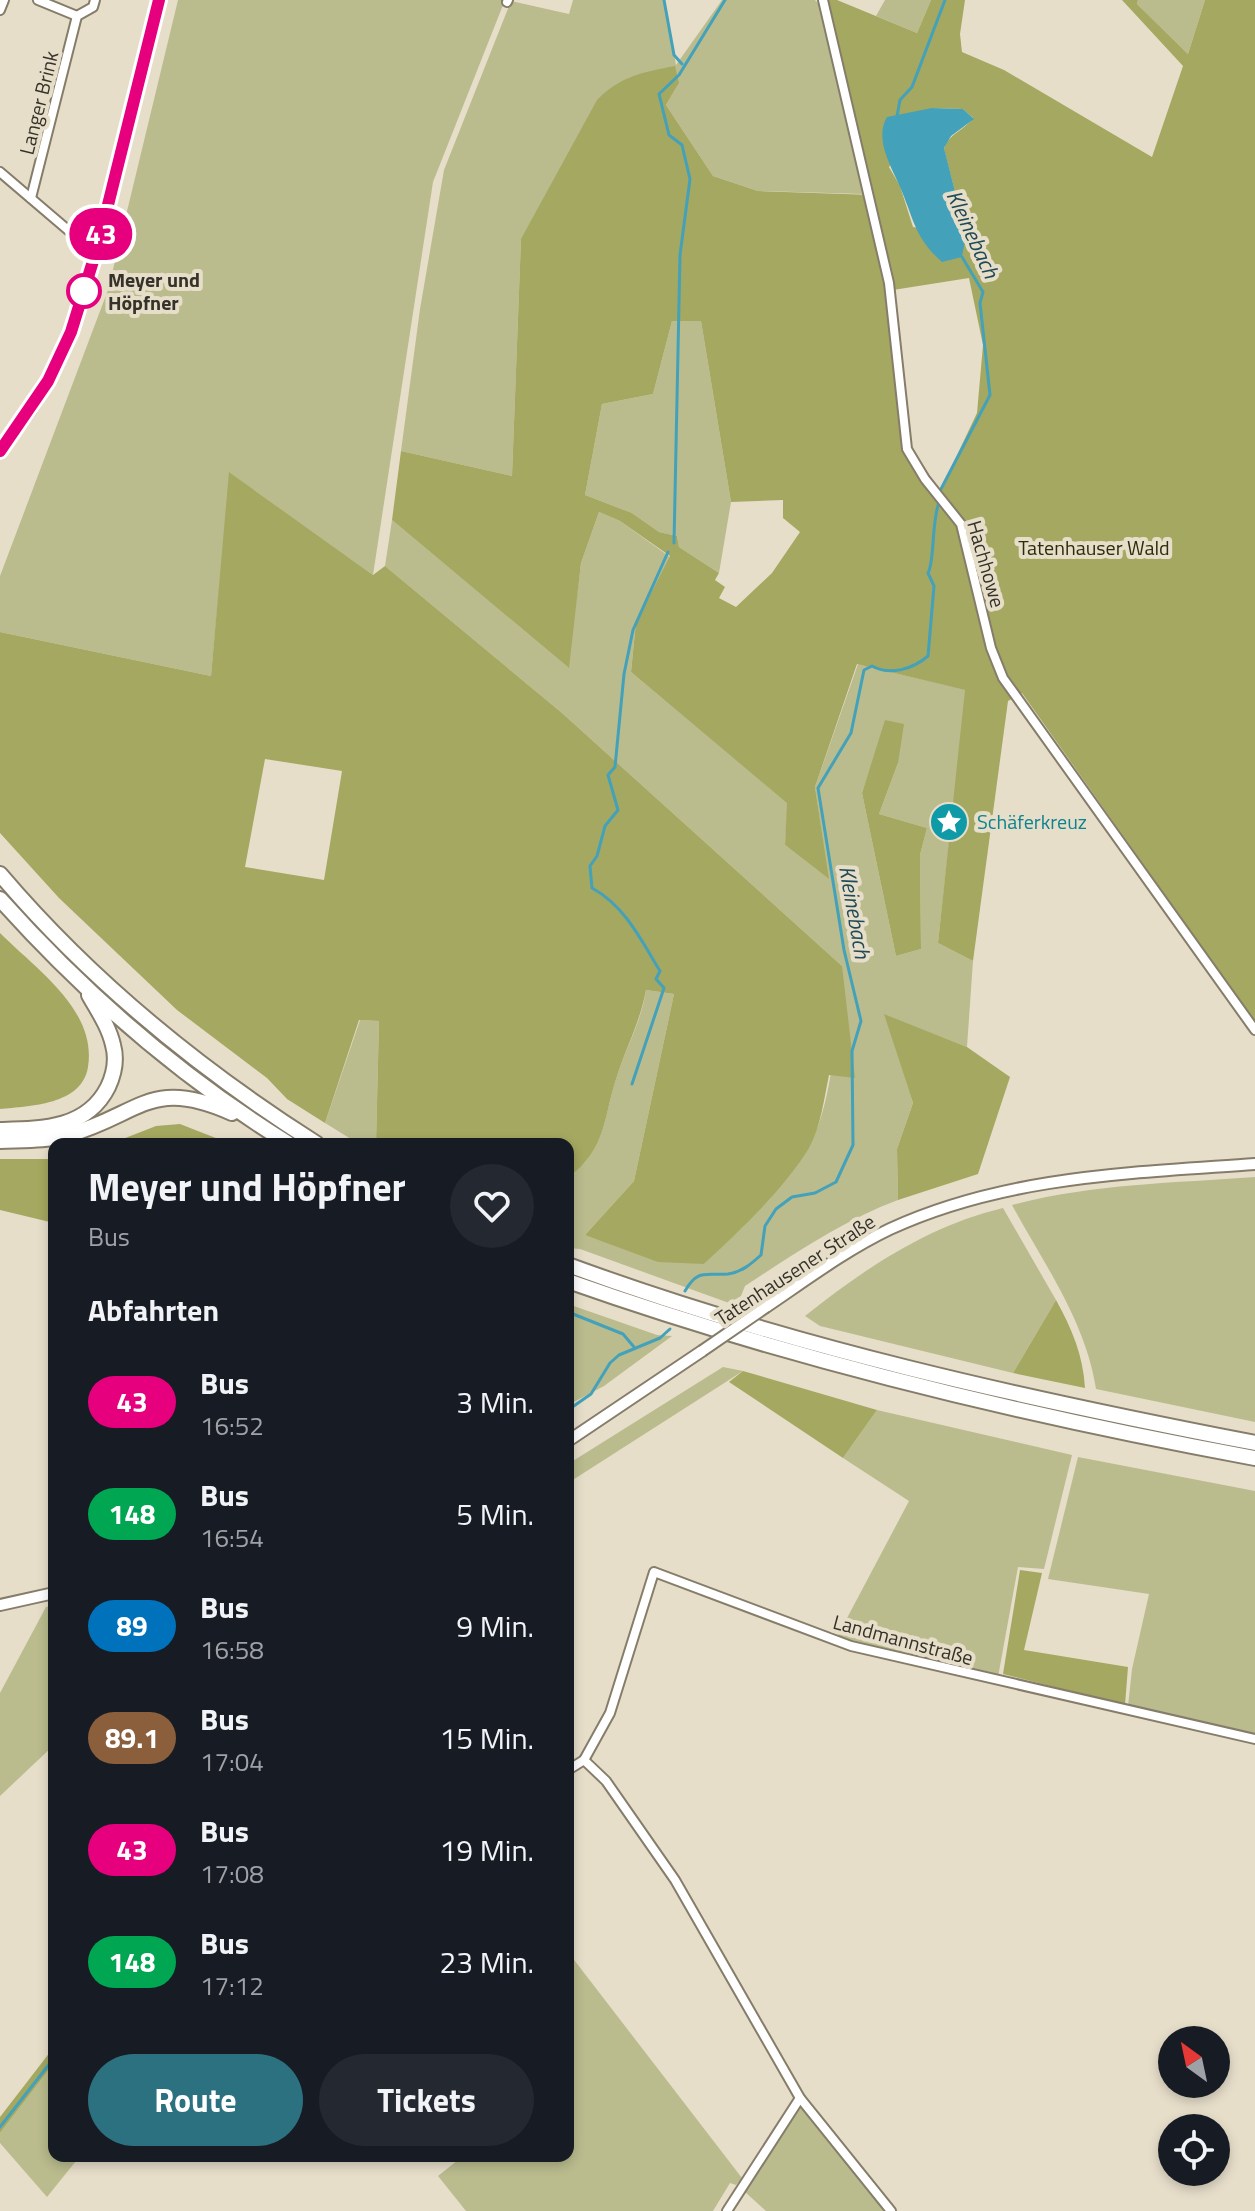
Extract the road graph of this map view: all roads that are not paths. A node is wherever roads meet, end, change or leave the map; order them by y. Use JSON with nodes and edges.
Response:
{"nodes":[{"id":1,"x":4,"y":0,"type":"edge"},
{"id":2,"x":38,"y":0,"type":"edge"},
{"id":3,"x":95,"y":0,"type":"edge"},
{"id":4,"x":159,"y":0,"type":"edge"},
{"id":5,"x":823,"y":0,"type":"edge"},
{"id":6,"x":0,"y":10,"type":"edge"},
{"id":7,"x":77,"y":16,"type":"junction"},
{"id":8,"x":0,"y":172,"type":"edge"},
{"id":9,"x":31,"y":198,"type":"junction"},
{"id":10,"x":98,"y":245,"type":"junction"},
{"id":11,"x":5,"y":440,"type":"edge"},
{"id":12,"x":0,"y":450,"type":"edge"},
{"id":13,"x":0,"y":874,"type":"edge"},
{"id":14,"x":0,"y":899,"type":"edge"},
{"id":15,"x":85,"y":988,"type":"junction"},
{"id":16,"x":1255,"y":1030,"type":"edge"},
{"id":17,"x":259,"y":1126,"type":"junction"},
{"id":18,"x":0,"y":1130,"type":"edge"},
{"id":19,"x":279,"y":1138,"type":"edge"},
{"id":20,"x":308,"y":1138,"type":"edge"},
{"id":21,"x":0,"y":1141,"type":"edge"},
{"id":22,"x":1255,"y":1164,"type":"edge"},
{"id":23,"x":574,"y":1267,"type":"edge"},
{"id":24,"x":574,"y":1283,"type":"edge"},
{"id":25,"x":574,"y":1437,"type":"edge"},
{"id":26,"x":1255,"y":1443,"type":"edge"},
{"id":27,"x":1255,"y":1458,"type":"edge"},
{"id":28,"x":48,"y":1594,"type":"edge"},
{"id":29,"x":0,"y":1605,"type":"edge"},
{"id":30,"x":1255,"y":1739,"type":"edge"},
{"id":31,"x":584,"y":1760,"type":"junction"},
{"id":32,"x":574,"y":1766,"type":"edge"},
{"id":33,"x":800,"y":2098,"type":"junction"},
{"id":34,"x":727,"y":2211,"type":"edge"},
{"id":35,"x":891,"y":2211,"type":"edge"}],
"edges":[{"from":1,"to":6,"type":"street"},
{"from":2,"to":7,"type":"street"},
{"from":3,"to":7,"type":"street"},
{"from":4,"to":10,"type":"street"},
{"from":5,"to":16,"type":"street","name":"Hachhowe"},
{"from":7,"to":9,"type":"street","name":"Langer Brink"},
{"from":8,"to":9,"type":"street","name":"Langer Brink"},
{"from":9,"to":10,"type":"street","name":"Langer Brink"},
{"from":10,"to":11,"type":"street"},
{"from":11,"to":12,"type":"street"},
{"from":13,"to":20,"type":"highway"},
{"from":14,"to":15,"type":"highway"},
{"from":15,"to":17,"type":"highway"},
{"from":15,"to":18,"type":"highway"},
{"from":17,"to":19,"type":"highway"},
{"from":17,"to":21,"type":"highway"},
{"from":22,"to":25,"type":"street","name":"Tatenhausener Straße","bridge":true},
{"from":23,"to":26,"type":"highway"},
{"from":24,"to":27,"type":"highway"},
{"from":28,"to":29,"type":"street"},
{"from":30,"to":31,"type":"street","name":"Landmannstraße"},
{"from":31,"to":32,"type":"street","name":"Landmannstraße"},
{"from":31,"to":33,"type":"street"},
{"from":33,"to":34,"type":"street"},
{"from":33,"to":35,"type":"street"}]}
